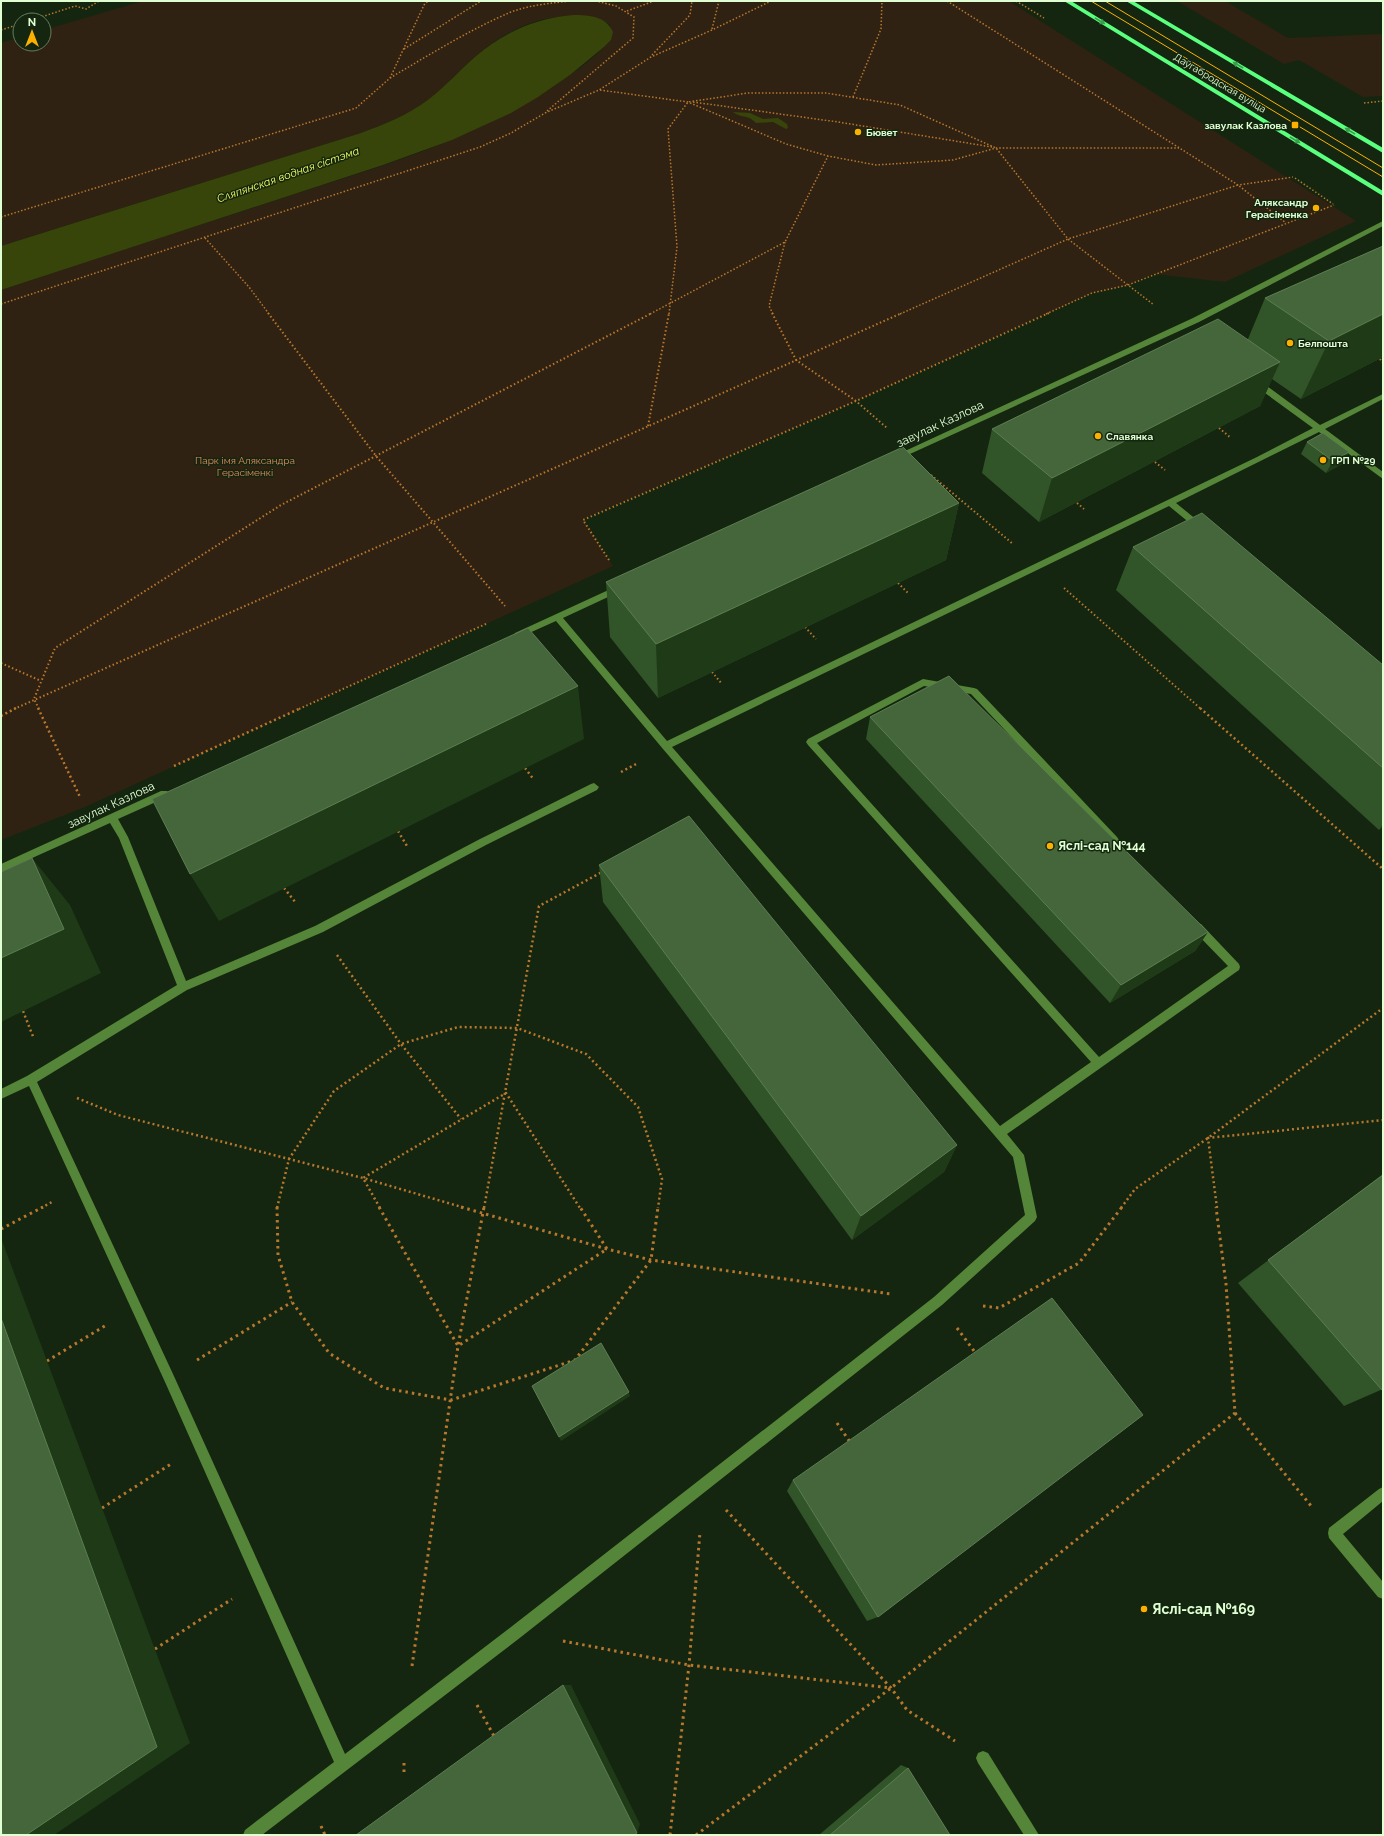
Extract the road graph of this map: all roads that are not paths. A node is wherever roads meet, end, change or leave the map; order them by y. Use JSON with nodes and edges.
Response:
{"nodes":[{"id":1,"x":1067,"y":1,"type":"edge"},
{"id":2,"x":1129,"y":1,"type":"edge"},
{"id":3,"x":1383,"y":151,"type":"edge"},
{"id":4,"x":1383,"y":194,"type":"edge"},
{"id":5,"x":1383,"y":223,"type":"edge"},
{"id":6,"x":1251,"y":378,"type":"edge"},
{"id":7,"x":1383,"y":396,"type":"edge"},
{"id":8,"x":1319,"y":430,"type":"junction"},
{"id":9,"x":890,"y":460,"type":"edge"},
{"id":10,"x":1383,"y":476,"type":"edge"},
{"id":11,"x":1170,"y":502,"type":"junction"},
{"id":12,"x":1206,"y":532,"type":"edge"},
{"id":13,"x":628,"y":584,"type":"edge"},
{"id":14,"x":558,"y":617,"type":"junction"},
{"id":15,"x":513,"y":637,"type":"edge"},
{"id":16,"x":666,"y":746,"type":"junction"},
{"id":17,"x":594,"y":787,"type":"road end"},
{"id":18,"x":171,"y":791,"type":"edge"},
{"id":19,"x":112,"y":817,"type":"junction"},
{"id":20,"x":1121,"y":846,"type":"edge"},
{"id":21,"x":1,"y":868,"type":"edge"},
{"id":22,"x":1192,"y":921,"type":"edge"},
{"id":23,"x":183,"y":987,"type":"junction"},
{"id":24,"x":1098,"y":1063,"type":"junction"},
{"id":25,"x":31,"y":1080,"type":"junction"},
{"id":26,"x":1,"y":1094,"type":"edge"},
{"id":27,"x":999,"y":1133,"type":"junction"},
{"id":28,"x":1383,"y":1493,"type":"edge"},
{"id":29,"x":1383,"y":1592,"type":"edge"},
{"id":30,"x":983,"y":1758,"type":"road end"},
{"id":31,"x":343,"y":1765,"type":"junction"},
{"id":32,"x":250,"y":1835,"type":"edge"},
{"id":33,"x":1032,"y":1835,"type":"edge"}],
"edges":[{"from":1,"to":4,"type":"main road","name":"Даўгабродская вуліца","one_way":true},
{"from":3,"to":2,"type":"main road","name":"Даўгабродская вуліца","one_way":true},
{"from":5,"to":9,"type":"street","name":"завулак Казлова"},
{"from":6,"to":8,"type":"street"},
{"from":7,"to":8,"type":"street"},
{"from":8,"to":10,"type":"street"},
{"from":8,"to":11,"type":"street"},
{"from":11,"to":12,"type":"street"},
{"from":11,"to":16,"type":"street"},
{"from":13,"to":14,"type":"street"},
{"from":14,"to":15,"type":"street"},
{"from":14,"to":16,"type":"street"},
{"from":16,"to":27,"type":"street"},
{"from":17,"to":23,"type":"street"},
{"from":18,"to":19,"type":"street","name":"завулак Казлова"},
{"from":19,"to":21,"type":"street","name":"завулак Казлова"},
{"from":19,"to":23,"type":"street"},
{"from":20,"to":24,"type":"street"},
{"from":22,"to":24,"type":"street"},
{"from":23,"to":25,"type":"street"},
{"from":24,"to":27,"type":"street"},
{"from":25,"to":26,"type":"street"},
{"from":25,"to":31,"type":"street"},
{"from":27,"to":31,"type":"street"},
{"from":28,"to":29,"type":"street"},
{"from":30,"to":33,"type":"street"},
{"from":31,"to":32,"type":"street"}]}
